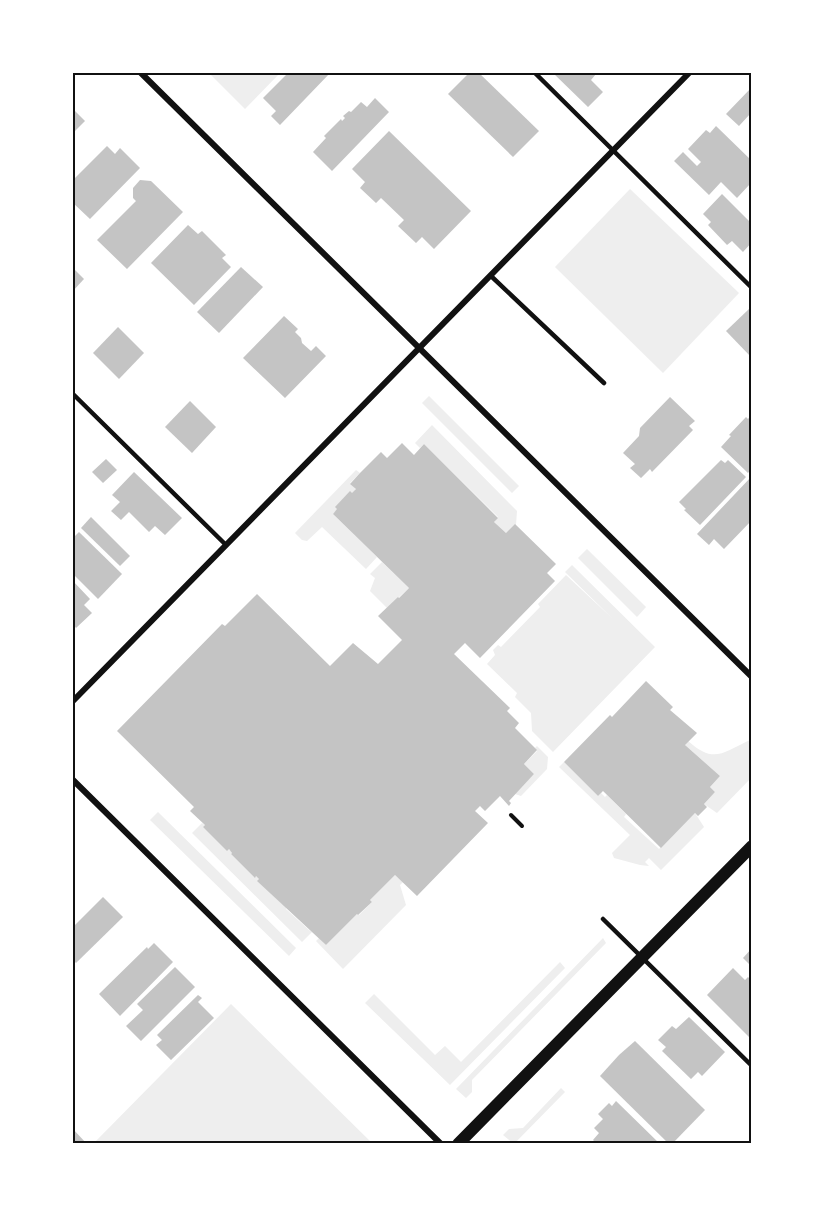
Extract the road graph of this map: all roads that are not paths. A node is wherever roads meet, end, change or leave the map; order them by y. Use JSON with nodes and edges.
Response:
{"nodes":[{"id":1,"x":141,"y":72,"type":"edge"},
{"id":2,"x":534,"y":72,"type":"edge"},
{"id":3,"x":690,"y":72,"type":"edge"},
{"id":4,"x":614,"y":150,"type":"junction"},
{"id":5,"x":491,"y":276,"type":"junction"},
{"id":6,"x":752,"y":288,"type":"edge"},
{"id":7,"x":420,"y":348,"type":"junction"},
{"id":8,"x":604,"y":383,"type":"dead end"},
{"id":9,"x":72,"y":393,"type":"edge"},
{"id":10,"x":226,"y":545,"type":"junction"},
{"id":11,"x":752,"y":677,"type":"edge"},
{"id":12,"x":72,"y":702,"type":"edge"},
{"id":13,"x":72,"y":779,"type":"edge"},
{"id":14,"x":752,"y":846,"type":"edge"},
{"id":15,"x":603,"y":919,"type":"dead end"},
{"id":16,"x":642,"y":957,"type":"junction"},
{"id":17,"x":752,"y":1065,"type":"edge"},
{"id":18,"x":441,"y":1144,"type":"edge"},
{"id":19,"x":458,"y":1144,"type":"edge"}],
"edges":[{"from":1,"to":7,"type":"street"},
{"from":2,"to":4,"type":"lane"},
{"from":3,"to":4,"type":"street"},
{"from":4,"to":5,"type":"street"},
{"from":4,"to":6,"type":"lane"},
{"from":5,"to":7,"type":"street"},
{"from":5,"to":8,"type":"lane"},
{"from":7,"to":10,"type":"street"},
{"from":7,"to":11,"type":"street"},
{"from":9,"to":10,"type":"lane"},
{"from":10,"to":12,"type":"street"},
{"from":13,"to":18,"type":"street"},
{"from":14,"to":16,"type":"main road"},
{"from":15,"to":16,"type":"lane"},
{"from":16,"to":17,"type":"lane"},
{"from":16,"to":19,"type":"main road"}]}
